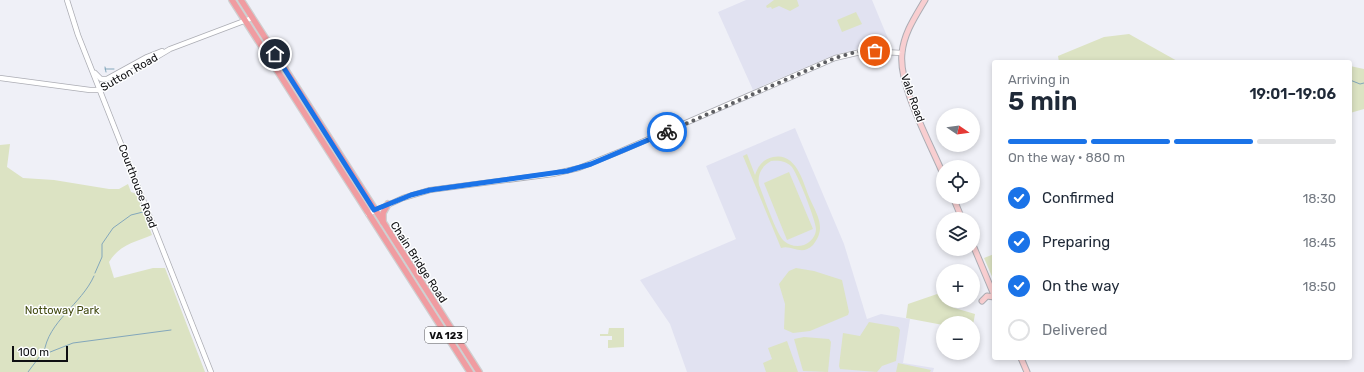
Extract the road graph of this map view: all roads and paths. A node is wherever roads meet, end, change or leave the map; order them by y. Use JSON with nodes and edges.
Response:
{"nodes":[{"id":1,"x":67,"y":0,"type":"edge"},
{"id":2,"x":232,"y":0,"type":"edge"},
{"id":3,"x":241,"y":0,"type":"edge"},
{"id":4,"x":925,"y":0,"type":"edge"},
{"id":5,"x":252,"y":18,"type":"junction"},
{"id":6,"x":246,"y":21,"type":"junction"},
{"id":7,"x":170,"y":49,"type":"junction"},
{"id":8,"x":902,"y":53,"type":"junction"},
{"id":9,"x":92,"y":68,"type":"junction"},
{"id":10,"x":0,"y":78,"type":"edge"},
{"id":11,"x":101,"y":90,"type":"junction"},
{"id":12,"x":937,"y":160,"type":"edge"},
{"id":13,"x":388,"y":204,"type":"junction"},
{"id":14,"x":374,"y":210,"type":"junction"},
{"id":15,"x":368,"y":214,"type":"junction"},
{"id":16,"x":383,"y":224,"type":"junction"},
{"id":17,"x":978,"y":256,"type":"edge"},
{"id":18,"x":992,"y":291,"type":"edge"},
{"id":19,"x":992,"y":296,"type":"edge"},
{"id":20,"x":982,"y":301,"type":"dead end"},
{"id":21,"x":1022,"y":360,"type":"edge"},
{"id":22,"x":211,"y":372,"type":"edge"},
{"id":23,"x":470,"y":372,"type":"edge"},
{"id":24,"x":478,"y":372,"type":"edge"},
{"id":25,"x":1027,"y":372,"type":"edge"}],
"edges":[{"from":1,"to":9,"type":"street","name":"Courthouse Road"},
{"from":2,"to":6,"type":"main road","name":"Chain Bridge Road","number":"VA 123"},
{"from":3,"to":5,"type":"main road","name":"Chain Bridge Road","number":"VA 123"},
{"from":4,"to":8,"type":"main road","name":"Vale Road"},
{"from":5,"to":6,"type":"street","name":"Sutton Road"},
{"from":5,"to":14,"type":"main road","name":"Chain Bridge Road","number":"VA 123"},
{"from":6,"to":7,"type":"street","name":"Sutton Road"},
{"from":6,"to":15,"type":"main road","name":"Chain Bridge Road","number":"VA 123"},
{"from":7,"to":9,"type":"street"},
{"from":7,"to":11,"type":"street","name":"Sutton Road"},
{"from":8,"to":12,"type":"main road","name":"Vale Road"},
{"from":8,"to":13,"type":"street"},
{"from":9,"to":11,"type":"street","name":"Courthouse Road"},
{"from":10,"to":11,"type":"street","name":"Sutton Road"},
{"from":11,"to":22,"type":"street","name":"Courthouse Road"},
{"from":13,"to":14,"type":"street"},
{"from":13,"to":16,"type":"main road"},
{"from":14,"to":15,"type":"street"},
{"from":14,"to":16,"type":"main road","name":"Chain Bridge Road","number":"VA 123"},
{"from":15,"to":23,"type":"main road","name":"Chain Bridge Road","number":"VA 123"},
{"from":16,"to":24,"type":"main road","name":"Chain Bridge Road","number":"VA 123"},
{"from":17,"to":18,"type":"main road"},
{"from":19,"to":20,"type":"main road"},
{"from":21,"to":25,"type":"main road"}]}
